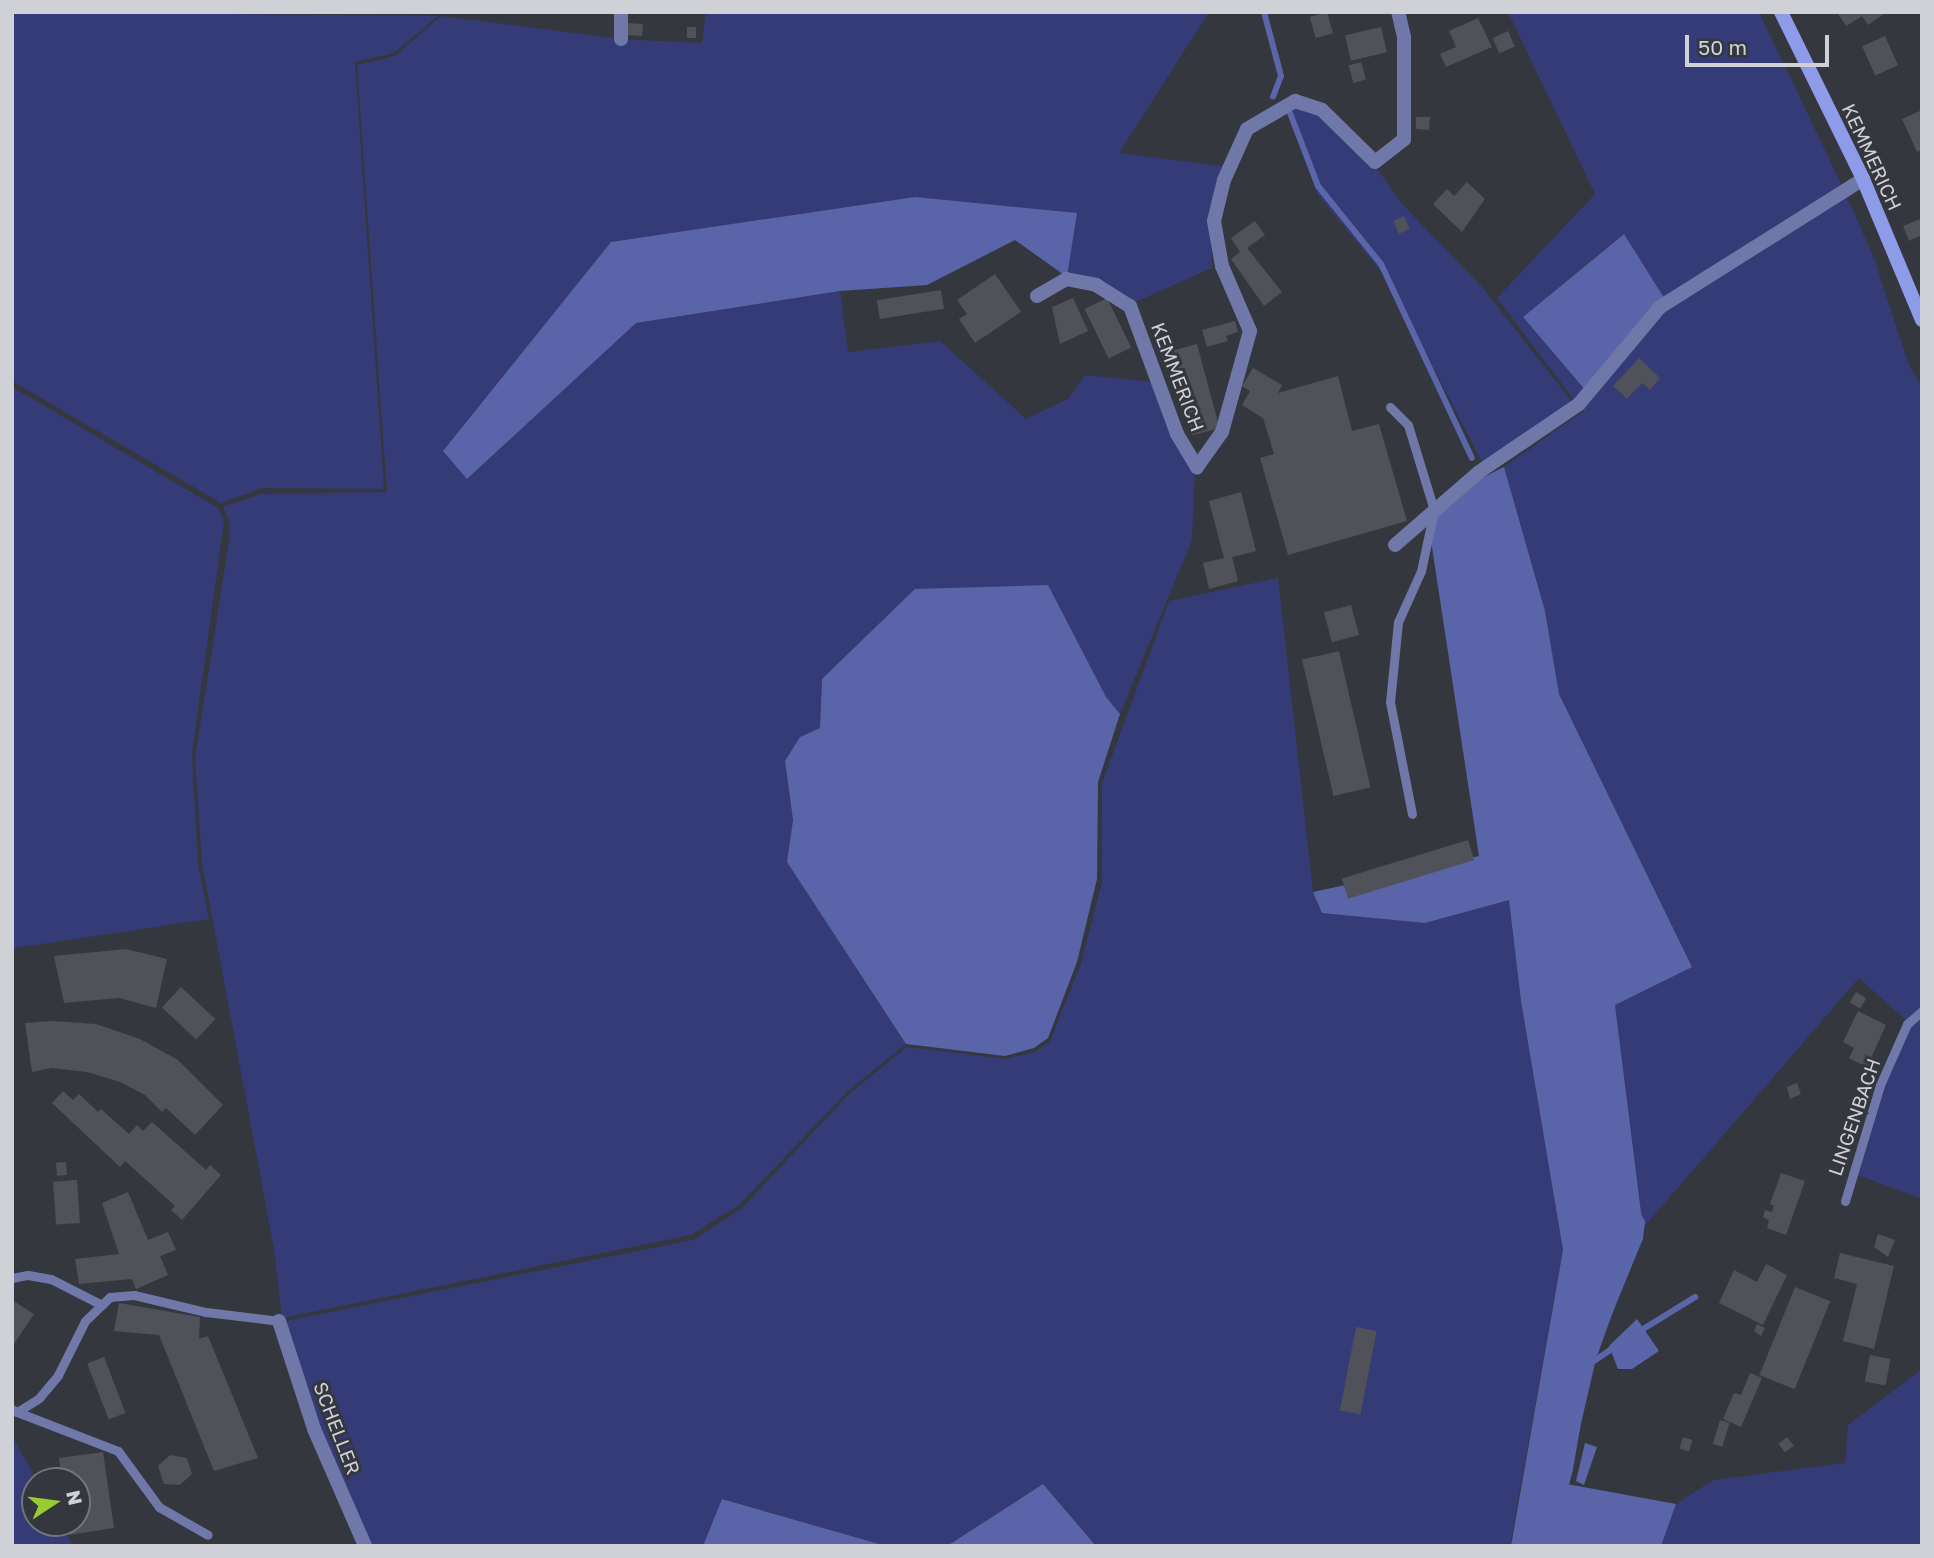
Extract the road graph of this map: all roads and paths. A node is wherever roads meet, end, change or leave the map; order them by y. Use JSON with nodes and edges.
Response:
{"nodes":[{"id":1,"x":621,"y":12,"type":"edge"},
{"id":2,"x":1398,"y":12,"type":"edge"},
{"id":3,"x":1781,"y":12,"type":"edge"},
{"id":4,"x":621,"y":39,"type":"dead end"},
{"id":5,"x":1863,"y":179,"type":"junction"},
{"id":6,"x":1037,"y":296,"type":"dead end"},
{"id":7,"x":1922,"y":320,"type":"edge"},
{"id":8,"x":1390,"y":407,"type":"dead end"},
{"id":9,"x":1434,"y":510,"type":"junction"},
{"id":10,"x":1395,"y":545,"type":"dead end"},
{"id":11,"x":1412,"y":814,"type":"dead end"},
{"id":12,"x":1922,"y":1011,"type":"edge"},
{"id":13,"x":1845,"y":1201,"type":"dead end"},
{"id":14,"x":12,"y":1278,"type":"edge"},
{"id":15,"x":102,"y":1305,"type":"junction"},
{"id":16,"x":279,"y":1321,"type":"joint"},
{"id":17,"x":15,"y":1410,"type":"edge"},
{"id":18,"x":208,"y":1535,"type":"dead end"},
{"id":19,"x":365,"y":1546,"type":"edge"}],
"edges":[{"from":1,"to":4,"type":"street"},
{"from":2,"to":6,"type":"street","name":"KEMMERICH"},
{"from":3,"to":5,"type":"street","name":"KEMMERICH"},
{"from":5,"to":7,"type":"street","name":"KEMMERICH"},
{"from":5,"to":9,"type":"street"},
{"from":8,"to":9,"type":"lane"},
{"from":9,"to":10,"type":"street"},
{"from":9,"to":11,"type":"lane"},
{"from":12,"to":13,"type":"lane","name":"LINGENBACH"},
{"from":14,"to":15,"type":"lane"},
{"from":15,"to":16,"type":"lane"},
{"from":15,"to":17,"type":"lane"},
{"from":16,"to":19,"type":"street","name":"SCHELLER"},
{"from":17,"to":18,"type":"lane"}]}
